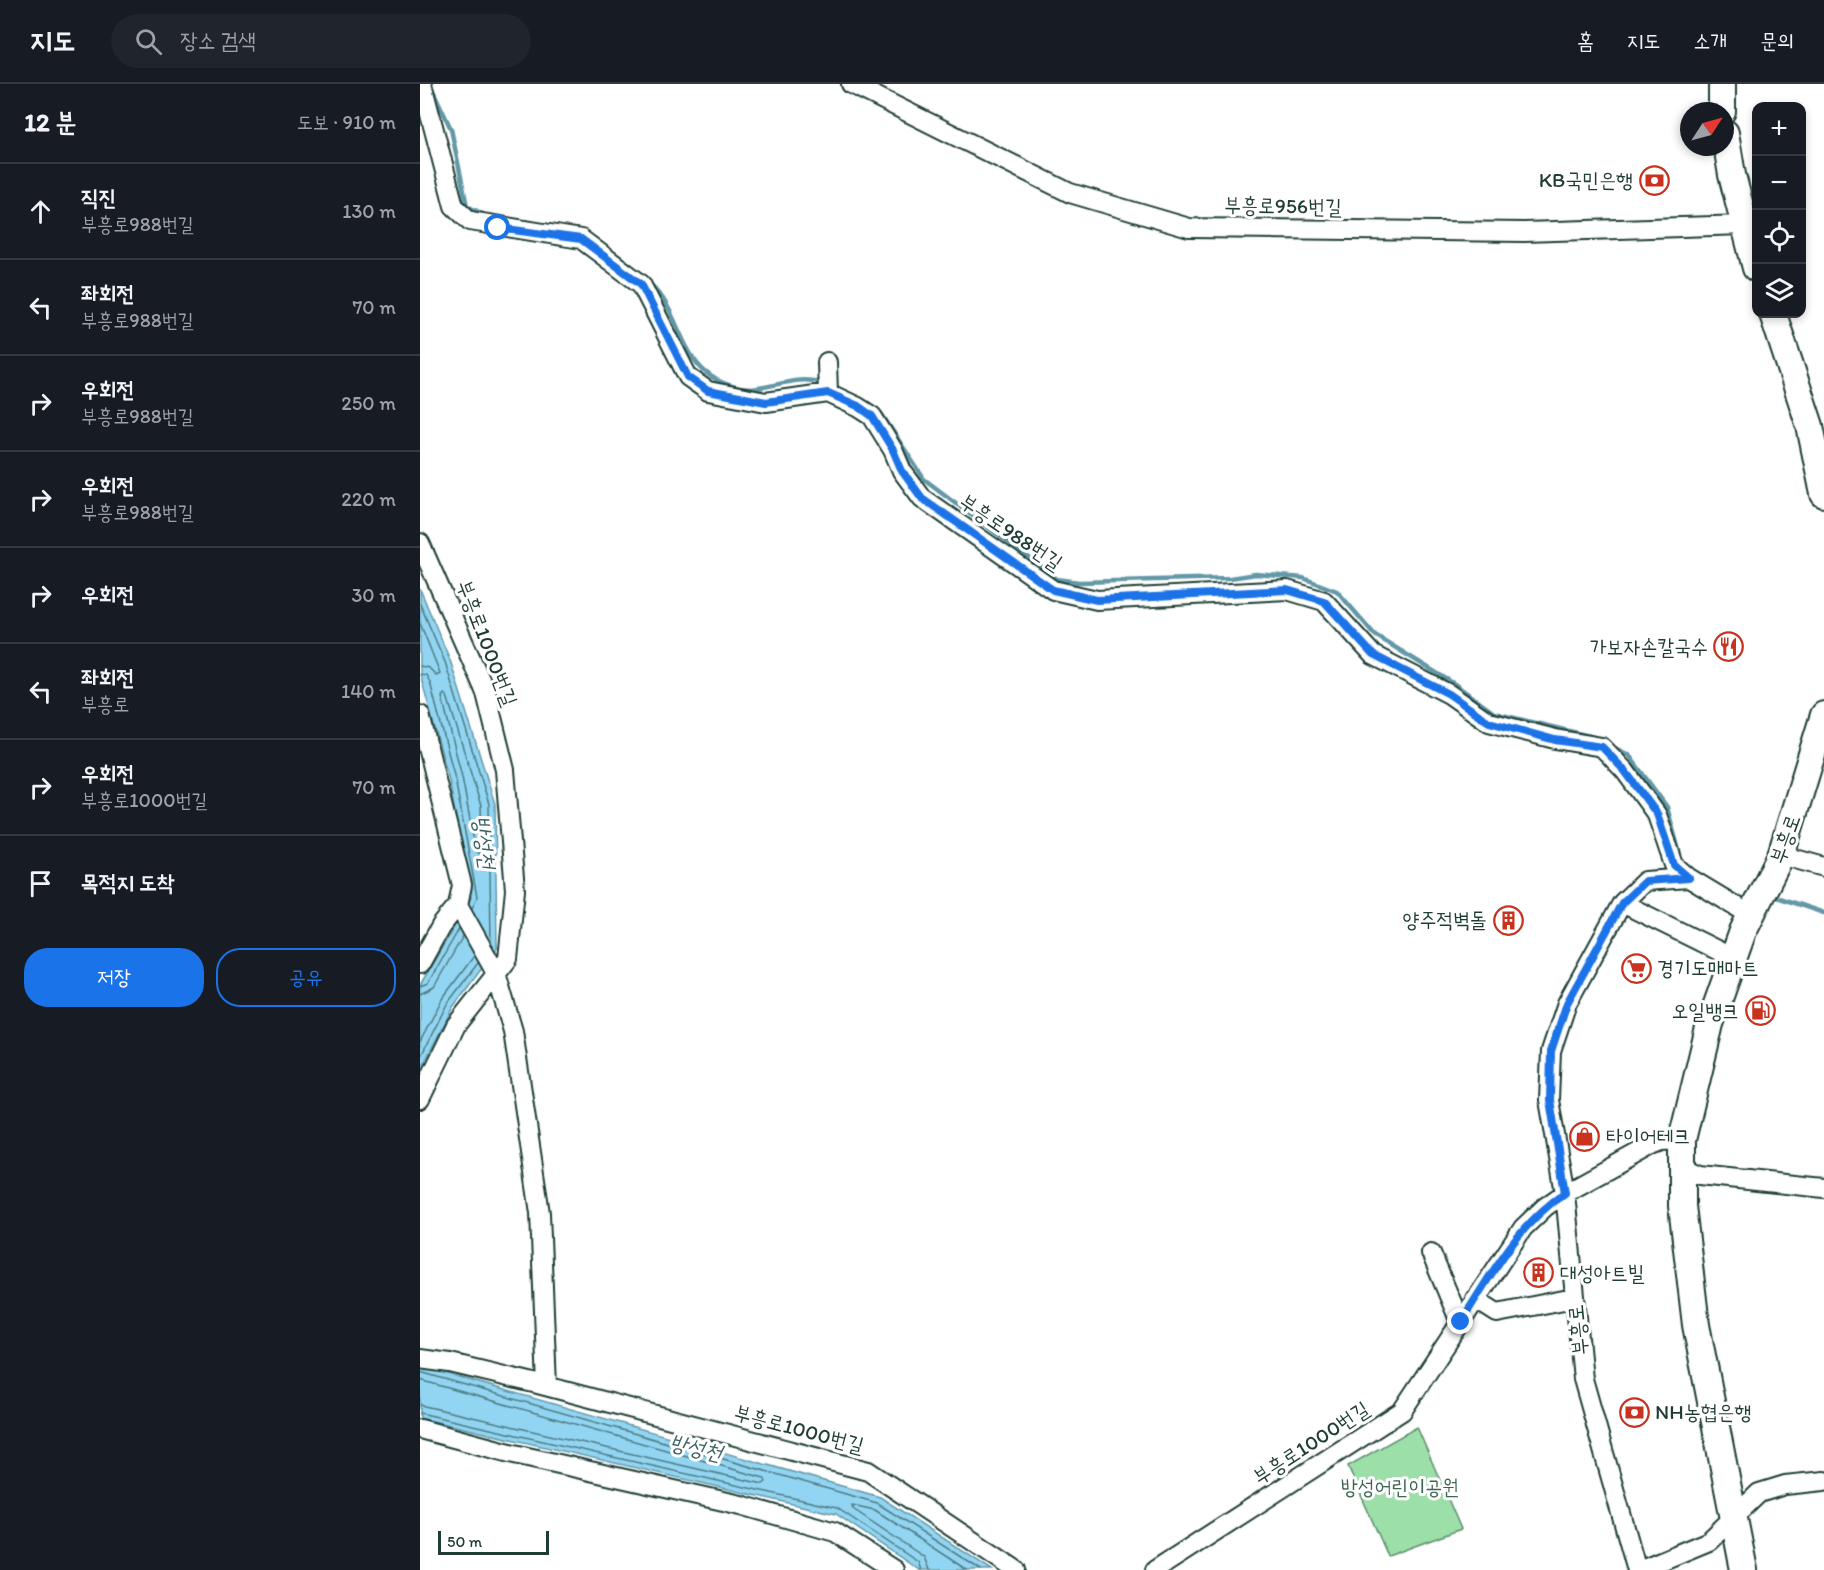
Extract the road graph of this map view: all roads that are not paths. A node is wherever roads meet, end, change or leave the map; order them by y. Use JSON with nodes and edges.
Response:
{"nodes":[{"id":1,"x":422,"y":84,"type":"edge"},
{"id":2,"x":851,"y":84,"type":"edge"},
{"id":3,"x":1722,"y":84,"type":"edge"},
{"id":4,"x":1722,"y":102,"type":"edge"},
{"id":5,"x":1729,"y":156,"type":"edge"},
{"id":6,"x":1745,"y":225,"type":"junction"},
{"id":7,"x":1755,"y":264,"type":"edge"},
{"id":8,"x":1774,"y":318,"type":"edge"},
{"id":9,"x":827,"y":362,"type":"dead end"},
{"id":10,"x":828,"y":393,"type":"junction"},
{"id":11,"x":1822,"y":468,"type":"edge"},
{"id":12,"x":1824,"y":494,"type":"edge"},
{"id":13,"x":420,"y":543,"type":"edge"},
{"id":14,"x":420,"y":715,"type":"edge"},
{"id":15,"x":1824,"y":715,"type":"edge"},
{"id":16,"x":1782,"y":855,"type":"junction"},
{"id":17,"x":1824,"y":867,"type":"edge"},
{"id":18,"x":1689,"y":878,"type":"junction"},
{"id":19,"x":1622,"y":903,"type":"junction"},
{"id":20,"x":458,"y":905,"type":"junction"},
{"id":21,"x":1752,"y":916,"type":"junction"},
{"id":22,"x":1735,"y":959,"type":"junction"},
{"id":23,"x":420,"y":964,"type":"edge"},
{"id":24,"x":496,"y":973,"type":"junction"},
{"id":25,"x":420,"y":1099,"type":"edge"},
{"id":26,"x":1682,"y":1140,"type":"junction"},
{"id":27,"x":1680,"y":1166,"type":"junction"},
{"id":28,"x":1824,"y":1188,"type":"edge"},
{"id":29,"x":1565,"y":1193,"type":"junction"},
{"id":30,"x":1431,"y":1253,"type":"dead end"},
{"id":31,"x":1575,"y":1298,"type":"junction"},
{"id":32,"x":1475,"y":1299,"type":"junction"},
{"id":33,"x":1461,"y":1322,"type":"junction"},
{"id":34,"x":420,"y":1359,"type":"edge"},
{"id":35,"x":547,"y":1386,"type":"junction"},
{"id":36,"x":420,"y":1429,"type":"edge"},
{"id":37,"x":1824,"y":1481,"type":"edge"},
{"id":38,"x":1733,"y":1516,"type":"junction"},
{"id":39,"x":894,"y":1570,"type":"edge"},
{"id":40,"x":1016,"y":1570,"type":"edge"},
{"id":41,"x":1155,"y":1570,"type":"edge"},
{"id":42,"x":1638,"y":1570,"type":"edge"},
{"id":43,"x":1744,"y":1570,"type":"edge"}],
"edges":[{"from":1,"to":10,"type":"street"},
{"from":2,"to":6,"type":"street","name":"부흥로956번길"},
{"from":3,"to":4,"type":"main road"},
{"from":5,"to":6,"type":"main road"},
{"from":6,"to":7,"type":"main road"},
{"from":8,"to":11,"type":"main road"},
{"from":9,"to":10,"type":"street"},
{"from":10,"to":18,"type":"street","name":"부흥로988번길"},
{"from":11,"to":12,"type":"main road"},
{"from":13,"to":24,"type":"street","name":"부흥로1000번길"},
{"from":14,"to":20,"type":"street"},
{"from":15,"to":16,"type":"main road","name":"부흥로"},
{"from":16,"to":17,"type":"street"},
{"from":16,"to":21,"type":"main road","name":"부흥로"},
{"from":18,"to":19,"type":"street","name":"부흥로"},
{"from":18,"to":21,"type":"street","name":"부흥로988번길"},
{"from":19,"to":22,"type":"street"},
{"from":19,"to":29,"type":"street","name":"부흥로"},
{"from":20,"to":23,"type":"street"},
{"from":20,"to":24,"type":"street"},
{"from":21,"to":22,"type":"main road","name":"부흥로"},
{"from":22,"to":26,"type":"main road","name":"부흥로"},
{"from":24,"to":25,"type":"street","name":"부흥로1000번길"},
{"from":24,"to":35,"type":"street"},
{"from":26,"to":27,"type":"main road","name":"부흥로"},
{"from":26,"to":29,"type":"street","name":"부흥로1000번길"},
{"from":27,"to":28,"type":"street"},
{"from":27,"to":38,"type":"main road","name":"부흥로"},
{"from":29,"to":31,"type":"street","name":"부흥로"},
{"from":29,"to":32,"type":"street","name":"부흥로1000번길"},
{"from":30,"to":33,"type":"street"},
{"from":31,"to":32,"type":"street"},
{"from":31,"to":42,"type":"street","name":"부흥로"},
{"from":32,"to":33,"type":"street","name":"부흥로1000번길"},
{"from":33,"to":41,"type":"street","name":"부흥로1000번길"},
{"from":34,"to":35,"type":"street","name":"부흥로1000번길"},
{"from":35,"to":40,"type":"street","name":"부흥로1000번길"},
{"from":36,"to":39,"type":"street"},
{"from":37,"to":38,"type":"street"},
{"from":38,"to":42,"type":"street"},
{"from":38,"to":43,"type":"main road","name":"부흥로"}]}
